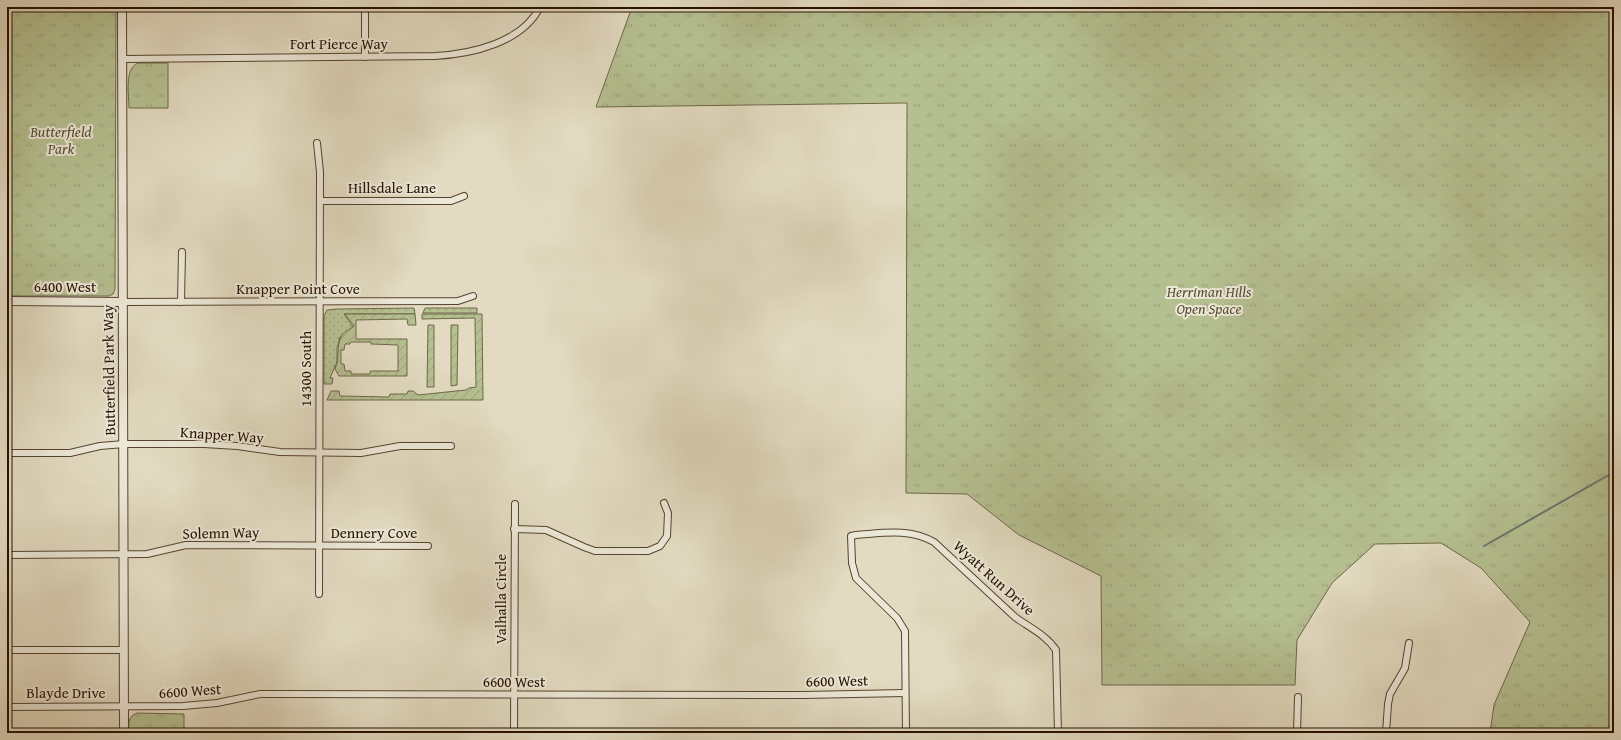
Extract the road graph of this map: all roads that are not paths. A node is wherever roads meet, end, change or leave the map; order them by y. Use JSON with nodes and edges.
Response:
{"nodes":[{"id":1,"x":122,"y":7,"type":"edge"},
{"id":2,"x":365,"y":7,"type":"edge"},
{"id":3,"x":540,"y":7,"type":"edge"},
{"id":4,"x":364,"y":57,"type":"junction"},
{"id":5,"x":122,"y":59,"type":"junction"},
{"id":6,"x":317,"y":143,"type":"dead end"},
{"id":7,"x":464,"y":196,"type":"dead end"},
{"id":8,"x":320,"y":201,"type":"junction"},
{"id":9,"x":182,"y":252,"type":"dead end"},
{"id":10,"x":473,"y":296,"type":"dead end"},
{"id":11,"x":7,"y":301,"type":"edge"},
{"id":12,"x":122,"y":302,"type":"junction"},
{"id":13,"x":182,"y":302,"type":"junction"},
{"id":14,"x":319,"y":302,"type":"junction"},
{"id":15,"x":124,"y":444,"type":"junction"},
{"id":16,"x":451,"y":446,"type":"dead end"},
{"id":17,"x":7,"y":453,"type":"edge"},
{"id":18,"x":319,"y":453,"type":"junction"},
{"id":19,"x":664,"y":503,"type":"dead end"},
{"id":20,"x":515,"y":504,"type":"dead end"},
{"id":21,"x":514,"y":529,"type":"junction"},
{"id":22,"x":319,"y":546,"type":"junction"},
{"id":23,"x":428,"y":546,"type":"dead end"},
{"id":24,"x":124,"y":554,"type":"junction"},
{"id":25,"x":7,"y":555,"type":"edge"},
{"id":26,"x":319,"y":594,"type":"dead end"},
{"id":27,"x":1409,"y":643,"type":"dead end"},
{"id":28,"x":7,"y":650,"type":"edge"},
{"id":29,"x":124,"y":650,"type":"junction"},
{"id":30,"x":905,"y":693,"type":"junction"},
{"id":31,"x":514,"y":695,"type":"junction"},
{"id":32,"x":1298,"y":697,"type":"dead end"},
{"id":33,"x":124,"y":706,"type":"junction"},
{"id":34,"x":7,"y":707,"type":"edge"},
{"id":35,"x":124,"y":733,"type":"edge"},
{"id":36,"x":514,"y":733,"type":"edge"},
{"id":37,"x":906,"y":733,"type":"edge"},
{"id":38,"x":1058,"y":733,"type":"edge"},
{"id":39,"x":1297,"y":733,"type":"edge"},
{"id":40,"x":1386,"y":733,"type":"edge"}],
"edges":[{"from":1,"to":5,"type":"street","name":"Butterfield Park Way"},
{"from":2,"to":4,"type":"street"},
{"from":3,"to":4,"type":"street","name":"Fort Pierce Way"},
{"from":4,"to":5,"type":"street","name":"Fort Pierce Way"},
{"from":5,"to":12,"type":"street","name":"Butterfield Park Way"},
{"from":6,"to":8,"type":"street","name":"14300 South"},
{"from":7,"to":8,"type":"street","name":"Hillsdale Lane"},
{"from":8,"to":14,"type":"street","name":"14300 South"},
{"from":9,"to":13,"type":"street"},
{"from":10,"to":14,"type":"street","name":"Knapper Point Cove"},
{"from":11,"to":12,"type":"street","name":"6400 West"},
{"from":12,"to":13,"type":"street","name":"Knapper Point Cove"},
{"from":12,"to":15,"type":"street","name":"Butterfield Park Way"},
{"from":13,"to":14,"type":"street","name":"Knapper Point Cove"},
{"from":14,"to":18,"type":"street","name":"14300 South"},
{"from":15,"to":17,"type":"street","name":"Knapper Way"},
{"from":15,"to":18,"type":"street","name":"Knapper Way"},
{"from":15,"to":24,"type":"street","name":"Butterfield Park Way"},
{"from":16,"to":18,"type":"street","name":"Knapper Way"},
{"from":18,"to":22,"type":"street","name":"14300 South"},
{"from":19,"to":21,"type":"street"},
{"from":20,"to":21,"type":"street","name":"Valhalla Circle"},
{"from":21,"to":31,"type":"street","name":"Valhalla Circle"},
{"from":22,"to":23,"type":"street","name":"Dennery Cove"},
{"from":22,"to":24,"type":"street","name":"Solemn Way"},
{"from":22,"to":26,"type":"street","name":"14300 South"},
{"from":24,"to":25,"type":"street","name":"Solemn Way"},
{"from":24,"to":29,"type":"street","name":"Butterfield Park Way"},
{"from":27,"to":40,"type":"street"},
{"from":28,"to":29,"type":"street"},
{"from":29,"to":33,"type":"street","name":"Butterfield Park Way"},
{"from":30,"to":31,"type":"street","name":"6600 West"},
{"from":30,"to":37,"type":"street"},
{"from":30,"to":38,"type":"street","name":"Wyatt Run Drive"},
{"from":31,"to":33,"type":"street","name":"6600 West"},
{"from":31,"to":36,"type":"street","name":"Valhalla Circle"},
{"from":32,"to":39,"type":"street"},
{"from":33,"to":34,"type":"street","name":"Blayde Drive"},
{"from":33,"to":35,"type":"street","name":"Butterfield Park Way"}]}
